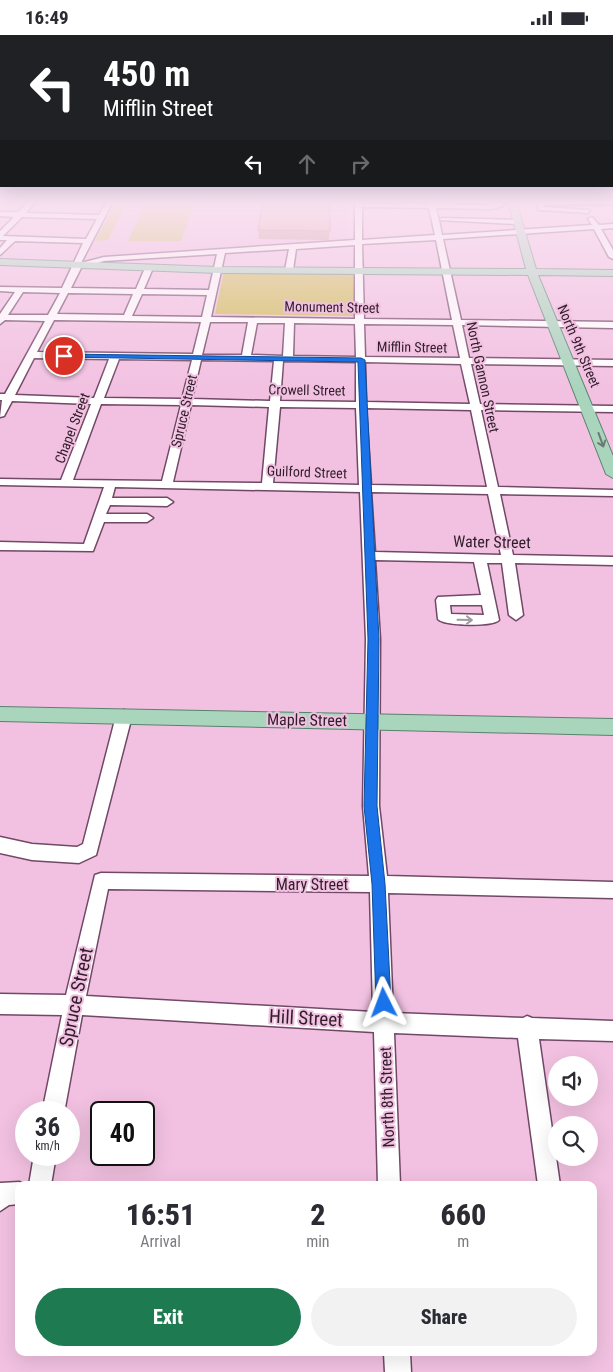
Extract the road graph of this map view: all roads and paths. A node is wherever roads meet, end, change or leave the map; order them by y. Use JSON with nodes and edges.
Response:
{"nodes":[{"id":1,"x":27,"y":263,"type":"edge"},
{"id":2,"x":88,"y":263,"type":"edge"},
{"id":3,"x":219,"y":263,"type":"edge"},
{"id":4,"x":290,"y":263,"type":"edge"},
{"id":5,"x":357,"y":263,"type":"edge"},
{"id":6,"x":444,"y":263,"type":"edge"},
{"id":7,"x":529,"y":263,"type":"edge"},
{"id":8,"x":78,"y":266,"type":"junction"},
{"id":9,"x":149,"y":268,"type":"junction"},
{"id":10,"x":218,"y":270,"type":"junction"},
{"id":11,"x":289,"y":270,"type":"junction"},
{"id":12,"x":357,"y":270,"type":"junction"},
{"id":13,"x":446,"y":271,"type":"junction"},
{"id":14,"x":532,"y":272,"type":"junction"},
{"id":15,"x":613,"y":273,"type":"edge"},
{"id":16,"x":0,"y":289,"type":"edge"},
{"id":17,"x":20,"y":290,"type":"junction"},
{"id":18,"x":66,"y":291,"type":"junction"},
{"id":19,"x":138,"y":292,"type":"junction"},
{"id":20,"x":212,"y":293,"type":"junction"},
{"id":21,"x":50,"y":317,"type":"junction"},
{"id":22,"x":127,"y":318,"type":"junction"},
{"id":23,"x":1,"y":319,"type":"edge"},
{"id":24,"x":206,"y":319,"type":"junction"},
{"id":25,"x":253,"y":319,"type":"junction"},
{"id":26,"x":290,"y":321,"type":"junction"},
{"id":27,"x":358,"y":321,"type":"junction"},
{"id":28,"x":458,"y":322,"type":"junction"},
{"id":29,"x":553,"y":324,"type":"junction"},
{"id":30,"x":613,"y":325,"type":"edge"},
{"id":31,"x":31,"y":355,"type":"junction"},
{"id":32,"x":115,"y":356,"type":"junction"},
{"id":33,"x":197,"y":357,"type":"junction"},
{"id":34,"x":246,"y":358,"type":"junction"},
{"id":35,"x":284,"y":358,"type":"junction"},
{"id":36,"x":361,"y":360,"type":"junction"},
{"id":37,"x":466,"y":361,"type":"junction"},
{"id":38,"x":569,"y":363,"type":"junction"},
{"id":39,"x":613,"y":363,"type":"edge"},
{"id":40,"x":5,"y":398,"type":"edge"},
{"id":41,"x":98,"y":401,"type":"junction"},
{"id":42,"x":186,"y":402,"type":"junction"},
{"id":43,"x":275,"y":403,"type":"junction"},
{"id":44,"x":361,"y":405,"type":"junction"},
{"id":45,"x":476,"y":407,"type":"junction"},
{"id":46,"x":589,"y":408,"type":"junction"},
{"id":47,"x":613,"y":409,"type":"edge"},
{"id":48,"x":0,"y":414,"type":"edge"},
{"id":49,"x":613,"y":474,"type":"edge"},
{"id":50,"x":0,"y":481,"type":"edge"},
{"id":51,"x":66,"y":482,"type":"junction"},
{"id":52,"x":111,"y":483,"type":"junction"},
{"id":53,"x":167,"y":484,"type":"junction"},
{"id":54,"x":267,"y":486,"type":"junction"},
{"id":55,"x":366,"y":489,"type":"junction"},
{"id":56,"x":494,"y":491,"type":"junction"},
{"id":57,"x":613,"y":493,"type":"edge"},
{"id":58,"x":105,"y":501,"type":"junction"},
{"id":59,"x":167,"y":502,"type":"dead end"},
{"id":60,"x":99,"y":518,"type":"junction"},
{"id":61,"x":147,"y":518,"type":"dead end"},
{"id":62,"x":0,"y":546,"type":"edge"},
{"id":63,"x":370,"y":556,"type":"junction"},
{"id":64,"x":480,"y":558,"type":"junction"},
{"id":65,"x":508,"y":559,"type":"junction"},
{"id":66,"x":613,"y":561,"type":"edge"},
{"id":67,"x":488,"y":600,"type":"dead end"},
{"id":68,"x":516,"y":615,"type":"dead end"},
{"id":69,"x":0,"y":714,"type":"edge"},
{"id":70,"x":124,"y":716,"type":"junction"},
{"id":71,"x":371,"y":721,"type":"junction"},
{"id":72,"x":613,"y":727,"type":"edge"},
{"id":73,"x":0,"y":845,"type":"edge"},
{"id":74,"x":101,"y":881,"type":"joint"},
{"id":75,"x":378,"y":884,"type":"junction"},
{"id":76,"x":613,"y":890,"type":"edge"},
{"id":77,"x":0,"y":1005,"type":"edge"},
{"id":78,"x":74,"y":1005,"type":"junction"},
{"id":79,"x":385,"y":1023,"type":"junction"},
{"id":80,"x":527,"y":1026,"type":"junction"},
{"id":81,"x":613,"y":1031,"type":"edge"},
{"id":82,"x":56,"y":1101,"type":"edge"},
{"id":83,"x":44,"y":1166,"type":"edge"},
{"id":84,"x":41,"y":1181,"type":"edge"},
{"id":85,"x":390,"y":1181,"type":"edge"},
{"id":86,"x":548,"y":1181,"type":"edge"},
{"id":87,"x":15,"y":1193,"type":"edge"},
{"id":88,"x":0,"y":1199,"type":"edge"},
{"id":89,"x":397,"y":1356,"type":"edge"},
{"id":90,"x":398,"y":1372,"type":"edge"}],
"edges":[{"from":1,"to":8,"type":"main road"},
{"from":2,"to":8,"type":"street"},
{"from":3,"to":10,"type":"street","name":"Spruce Street"},
{"from":4,"to":11,"type":"street"},
{"from":5,"to":12,"type":"street","name":"North 8th Street"},
{"from":6,"to":13,"type":"street","name":"North Gannon Street"},
{"from":7,"to":14,"type":"main road","name":"North 9th Street"},
{"from":8,"to":9,"type":"main road"},
{"from":8,"to":18,"type":"street"},
{"from":9,"to":10,"type":"main road"},
{"from":9,"to":19,"type":"street"},
{"from":10,"to":11,"type":"main road"},
{"from":10,"to":20,"type":"street","name":"Spruce Street"},
{"from":11,"to":12,"type":"main road"},
{"from":12,"to":13,"type":"main road"},
{"from":12,"to":27,"type":"street","name":"North 8th Street"},
{"from":13,"to":14,"type":"main road"},
{"from":13,"to":28,"type":"street","name":"North Gannon Street"},
{"from":14,"to":15,"type":"main road"},
{"from":14,"to":29,"type":"main road","name":"North 9th Street"},
{"from":16,"to":17,"type":"street"},
{"from":17,"to":18,"type":"street"},
{"from":17,"to":23,"type":"street"},
{"from":18,"to":19,"type":"street"},
{"from":18,"to":21,"type":"street"},
{"from":19,"to":20,"type":"street"},
{"from":19,"to":22,"type":"street"},
{"from":20,"to":24,"type":"street","name":"Spruce Street"},
{"from":21,"to":22,"type":"street","name":"Monument Street"},
{"from":21,"to":23,"type":"street","name":"Monument Street"},
{"from":21,"to":31,"type":"street"},
{"from":22,"to":24,"type":"street","name":"Monument Street"},
{"from":24,"to":25,"type":"street","name":"Monument Street"},
{"from":24,"to":33,"type":"street","name":"Spruce Street"},
{"from":25,"to":26,"type":"street","name":"Monument Street"},
{"from":25,"to":34,"type":"street"},
{"from":26,"to":27,"type":"street","name":"Monument Street"},
{"from":26,"to":35,"type":"street"},
{"from":27,"to":28,"type":"street","name":"Monument Street"},
{"from":27,"to":36,"type":"street","name":"North 8th Street"},
{"from":28,"to":29,"type":"street","name":"Monument Street"},
{"from":28,"to":37,"type":"street","name":"North Gannon Street"},
{"from":29,"to":30,"type":"street","name":"Monument Street"},
{"from":29,"to":38,"type":"main road","name":"North 9th Street"},
{"from":31,"to":32,"type":"street","name":"Mifflin Street"},
{"from":31,"to":40,"type":"street"},
{"from":32,"to":33,"type":"street","name":"Mifflin Street"},
{"from":32,"to":41,"type":"street","name":"Chapel Street"},
{"from":33,"to":34,"type":"street","name":"Mifflin Street"},
{"from":33,"to":42,"type":"street","name":"Spruce Street"},
{"from":34,"to":35,"type":"street","name":"Mifflin Street"},
{"from":35,"to":36,"type":"street","name":"Mifflin Street"},
{"from":35,"to":43,"type":"street"},
{"from":36,"to":37,"type":"street","name":"Mifflin Street"},
{"from":36,"to":44,"type":"street","name":"North 8th Street"},
{"from":37,"to":38,"type":"street","name":"Mifflin Street"},
{"from":37,"to":45,"type":"street","name":"North Gannon Street"},
{"from":38,"to":39,"type":"street","name":"Mifflin Street"},
{"from":38,"to":46,"type":"main road","name":"North 9th Street"},
{"from":40,"to":41,"type":"street","name":"Crowell Street"},
{"from":40,"to":48,"type":"street"},
{"from":41,"to":42,"type":"street","name":"Crowell Street"},
{"from":41,"to":51,"type":"street","name":"Chapel Street"},
{"from":42,"to":43,"type":"street","name":"Crowell Street"},
{"from":42,"to":53,"type":"street","name":"Spruce Street"},
{"from":43,"to":44,"type":"street","name":"Crowell Street"},
{"from":43,"to":54,"type":"street"},
{"from":44,"to":45,"type":"street","name":"Crowell Street"},
{"from":44,"to":55,"type":"street","name":"North 8th Street"},
{"from":45,"to":46,"type":"street","name":"Crowell Street"},
{"from":45,"to":56,"type":"street","name":"North Gannon Street"},
{"from":46,"to":47,"type":"street","name":"Crowell Street"},
{"from":46,"to":49,"type":"main road","name":"North 9th Street","one_way":true},
{"from":50,"to":51,"type":"street","name":"Guilford Street"},
{"from":51,"to":52,"type":"street","name":"Guilford Street"},
{"from":52,"to":53,"type":"street","name":"Guilford Street"},
{"from":52,"to":58,"type":"street"},
{"from":53,"to":54,"type":"street","name":"Guilford Street"},
{"from":54,"to":55,"type":"street","name":"Guilford Street"},
{"from":55,"to":56,"type":"street","name":"Guilford Street"},
{"from":55,"to":63,"type":"street","name":"North 8th Street"},
{"from":56,"to":57,"type":"street","name":"Guilford Street"},
{"from":56,"to":65,"type":"street","name":"North Gannon Street"},
{"from":58,"to":59,"type":"street"},
{"from":58,"to":60,"type":"street"},
{"from":60,"to":61,"type":"street"},
{"from":60,"to":62,"type":"street"},
{"from":63,"to":64,"type":"street","name":"Water Street"},
{"from":63,"to":71,"type":"street","name":"North 8th Street"},
{"from":64,"to":65,"type":"street","name":"Water Street"},
{"from":64,"to":67,"type":"street"},
{"from":65,"to":66,"type":"street","name":"Water Street"},
{"from":65,"to":68,"type":"street","name":"North Gannon Street"},
{"from":69,"to":70,"type":"main road","name":"Maple Street"},
{"from":70,"to":71,"type":"main road","name":"Maple Street"},
{"from":70,"to":73,"type":"street"},
{"from":71,"to":72,"type":"main road","name":"Maple Street"},
{"from":71,"to":75,"type":"street","name":"North 8th Street"},
{"from":74,"to":75,"type":"street","name":"Mary Street"},
{"from":74,"to":78,"type":"street","name":"Spruce Street"},
{"from":75,"to":76,"type":"street","name":"Mary Street"},
{"from":75,"to":79,"type":"street","name":"North 8th Street"},
{"from":77,"to":78,"type":"street","name":"Hill Street"},
{"from":78,"to":79,"type":"street","name":"Hill Street"},
{"from":78,"to":82,"type":"street","name":"Spruce Street"},
{"from":79,"to":80,"type":"street","name":"Hill Street"},
{"from":79,"to":85,"type":"street","name":"North 8th Street"},
{"from":80,"to":81,"type":"street","name":"Hill Street"},
{"from":80,"to":86,"type":"street"},
{"from":83,"to":84,"type":"street"},
{"from":87,"to":88,"type":"street"},
{"from":89,"to":90,"type":"street"}]}
